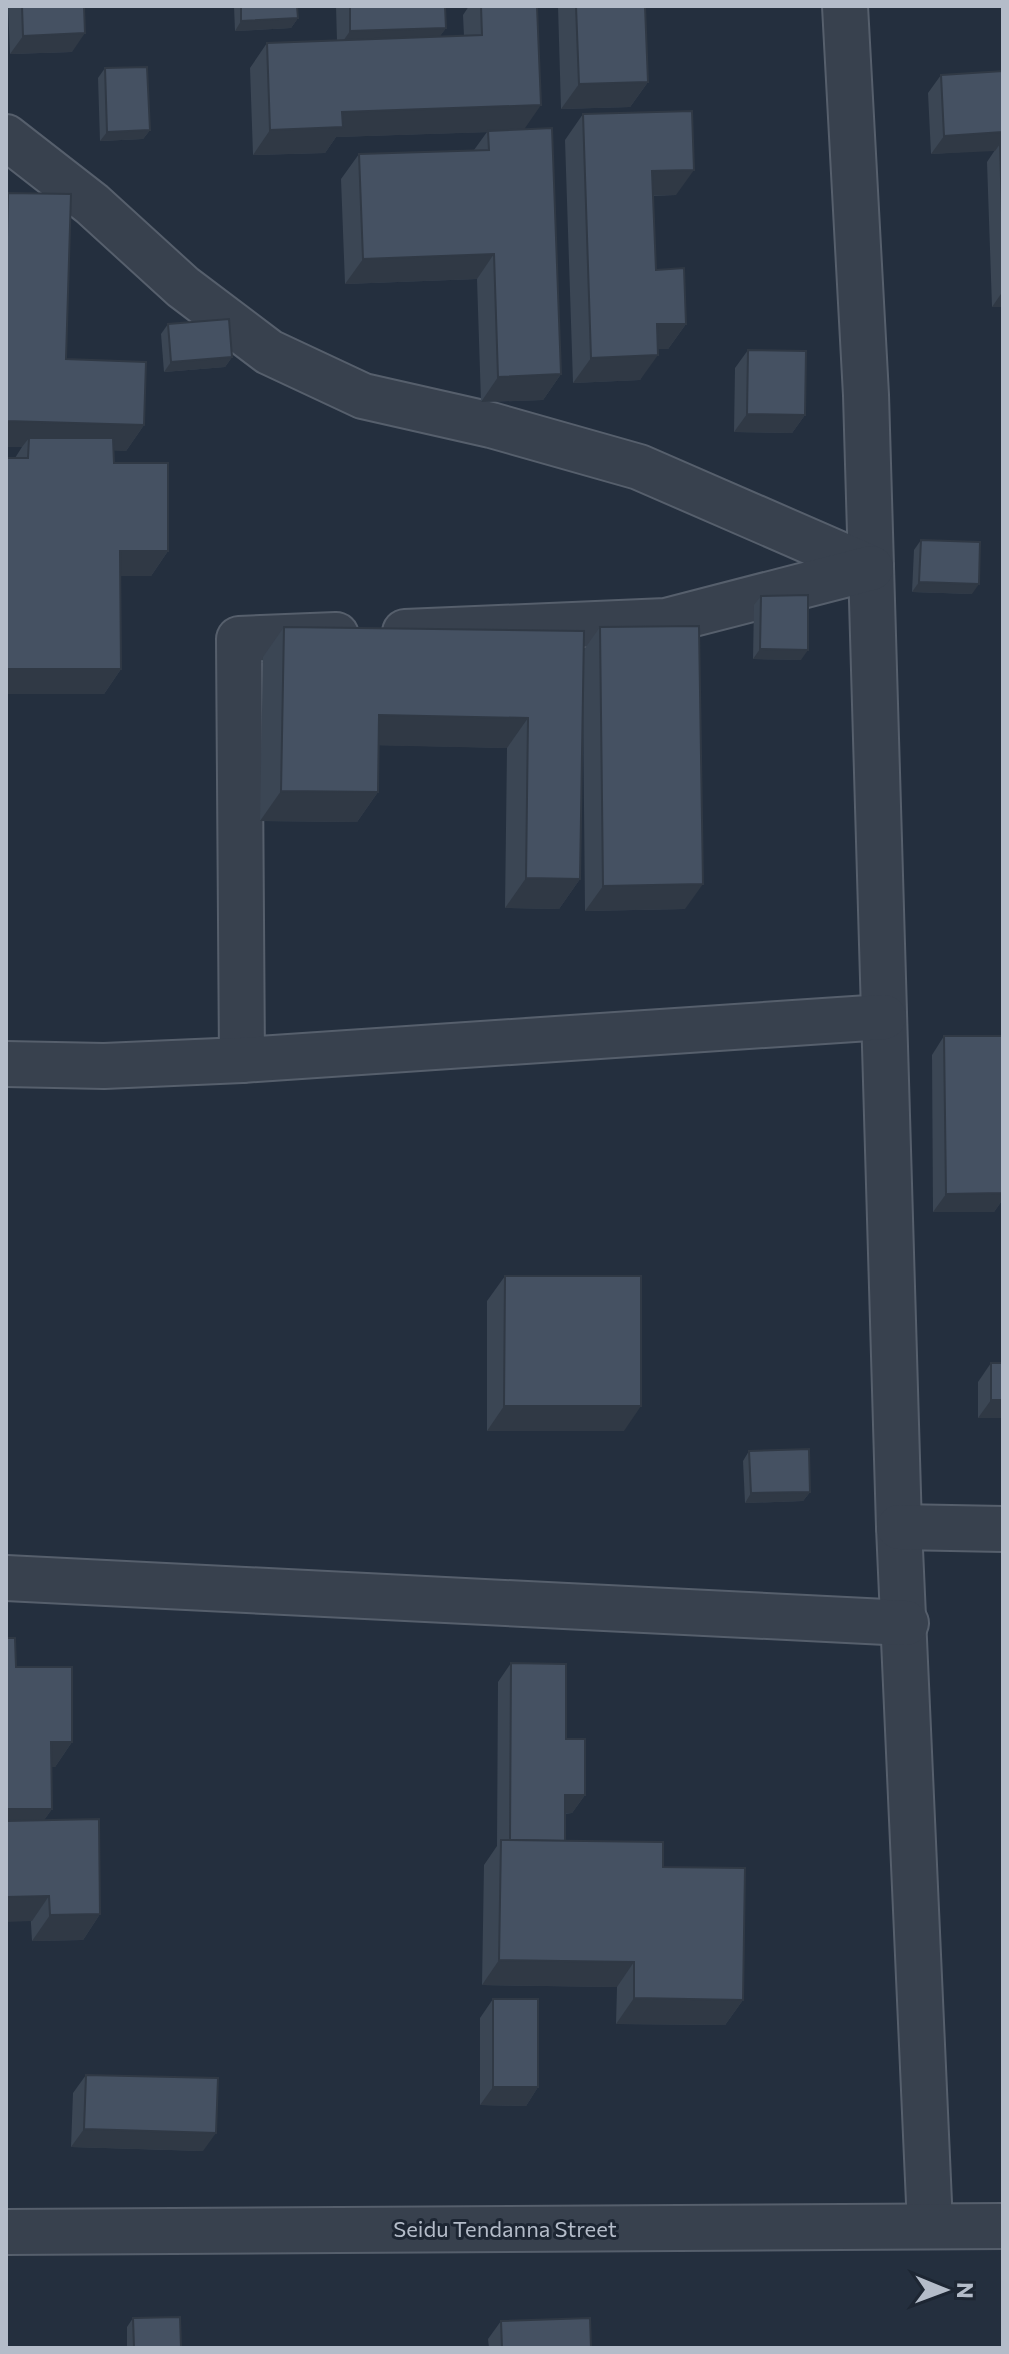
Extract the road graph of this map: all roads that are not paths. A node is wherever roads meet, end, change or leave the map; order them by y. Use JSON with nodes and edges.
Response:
{"nodes":[{"id":1,"x":845,"y":6,"type":"edge"},
{"id":2,"x":6,"y":137,"type":"edge"},
{"id":3,"x":871,"y":568,"type":"junction"},
{"id":4,"x":884,"y":1017,"type":"junction"},
{"id":5,"x":242,"y":1060,"type":"junction"},
{"id":6,"x":6,"y":1064,"type":"edge"},
{"id":7,"x":899,"y":1527,"type":"junction"},
{"id":8,"x":1003,"y":1529,"type":"edge"},
{"id":9,"x":6,"y":1578,"type":"edge"},
{"id":10,"x":906,"y":1623,"type":"junction"},
{"id":11,"x":930,"y":2225,"type":"junction"},
{"id":12,"x":1003,"y":2226,"type":"edge"},
{"id":13,"x":6,"y":2232,"type":"edge"}],
"edges":[{"from":1,"to":3,"type":"street"},
{"from":2,"to":3,"type":"street"},
{"from":3,"to":4,"type":"street"},
{"from":3,"to":5,"type":"street"},
{"from":4,"to":5,"type":"street"},
{"from":4,"to":7,"type":"street"},
{"from":5,"to":6,"type":"street"},
{"from":7,"to":8,"type":"street"},
{"from":7,"to":10,"type":"street"},
{"from":9,"to":10,"type":"street"},
{"from":10,"to":11,"type":"street"},
{"from":11,"to":12,"type":"street","name":"Seidu Tendanna Street"},
{"from":11,"to":13,"type":"street","name":"Seidu Tendanna Street"}]}
